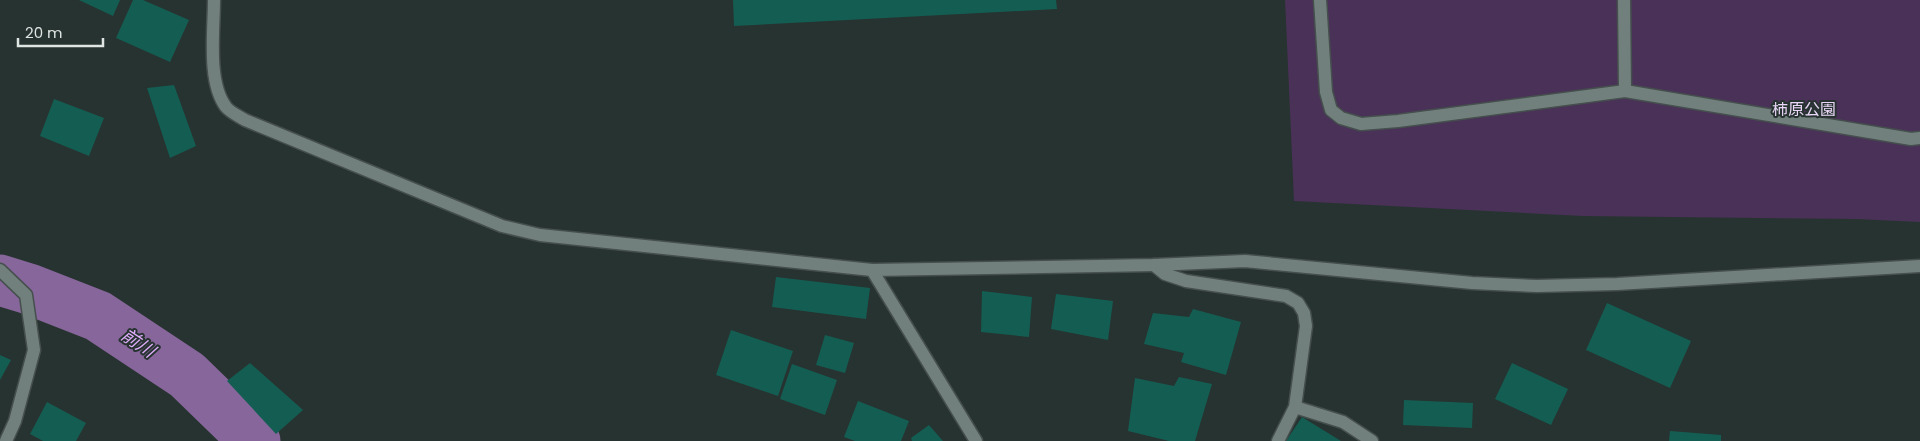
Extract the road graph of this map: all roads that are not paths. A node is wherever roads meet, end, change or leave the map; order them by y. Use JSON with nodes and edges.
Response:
{"nodes":[{"id":1,"x":214,"y":0,"type":"edge"},
{"id":2,"x":1320,"y":0,"type":"edge"},
{"id":3,"x":1624,"y":0,"type":"edge"},
{"id":4,"x":1625,"y":91,"type":"junction"},
{"id":5,"x":1920,"y":138,"type":"edge"},
{"id":6,"x":1154,"y":265,"type":"junction"},
{"id":7,"x":1920,"y":266,"type":"edge"},
{"id":8,"x":0,"y":270,"type":"edge"},
{"id":9,"x":872,"y":270,"type":"junction"},
{"id":10,"x":1295,"y":407,"type":"junction"},
{"id":11,"x":6,"y":441,"type":"edge"},
{"id":12,"x":976,"y":441,"type":"edge"},
{"id":13,"x":1278,"y":441,"type":"edge"},
{"id":14,"x":1372,"y":441,"type":"edge"}],
"edges":[{"from":1,"to":9,"type":"street"},
{"from":2,"to":4,"type":"street"},
{"from":3,"to":4,"type":"street"},
{"from":4,"to":5,"type":"street"},
{"from":6,"to":7,"type":"street"},
{"from":6,"to":9,"type":"street"},
{"from":6,"to":10,"type":"street"},
{"from":8,"to":11,"type":"street"},
{"from":9,"to":12,"type":"street"},
{"from":10,"to":13,"type":"street"},
{"from":10,"to":14,"type":"street"}]}
